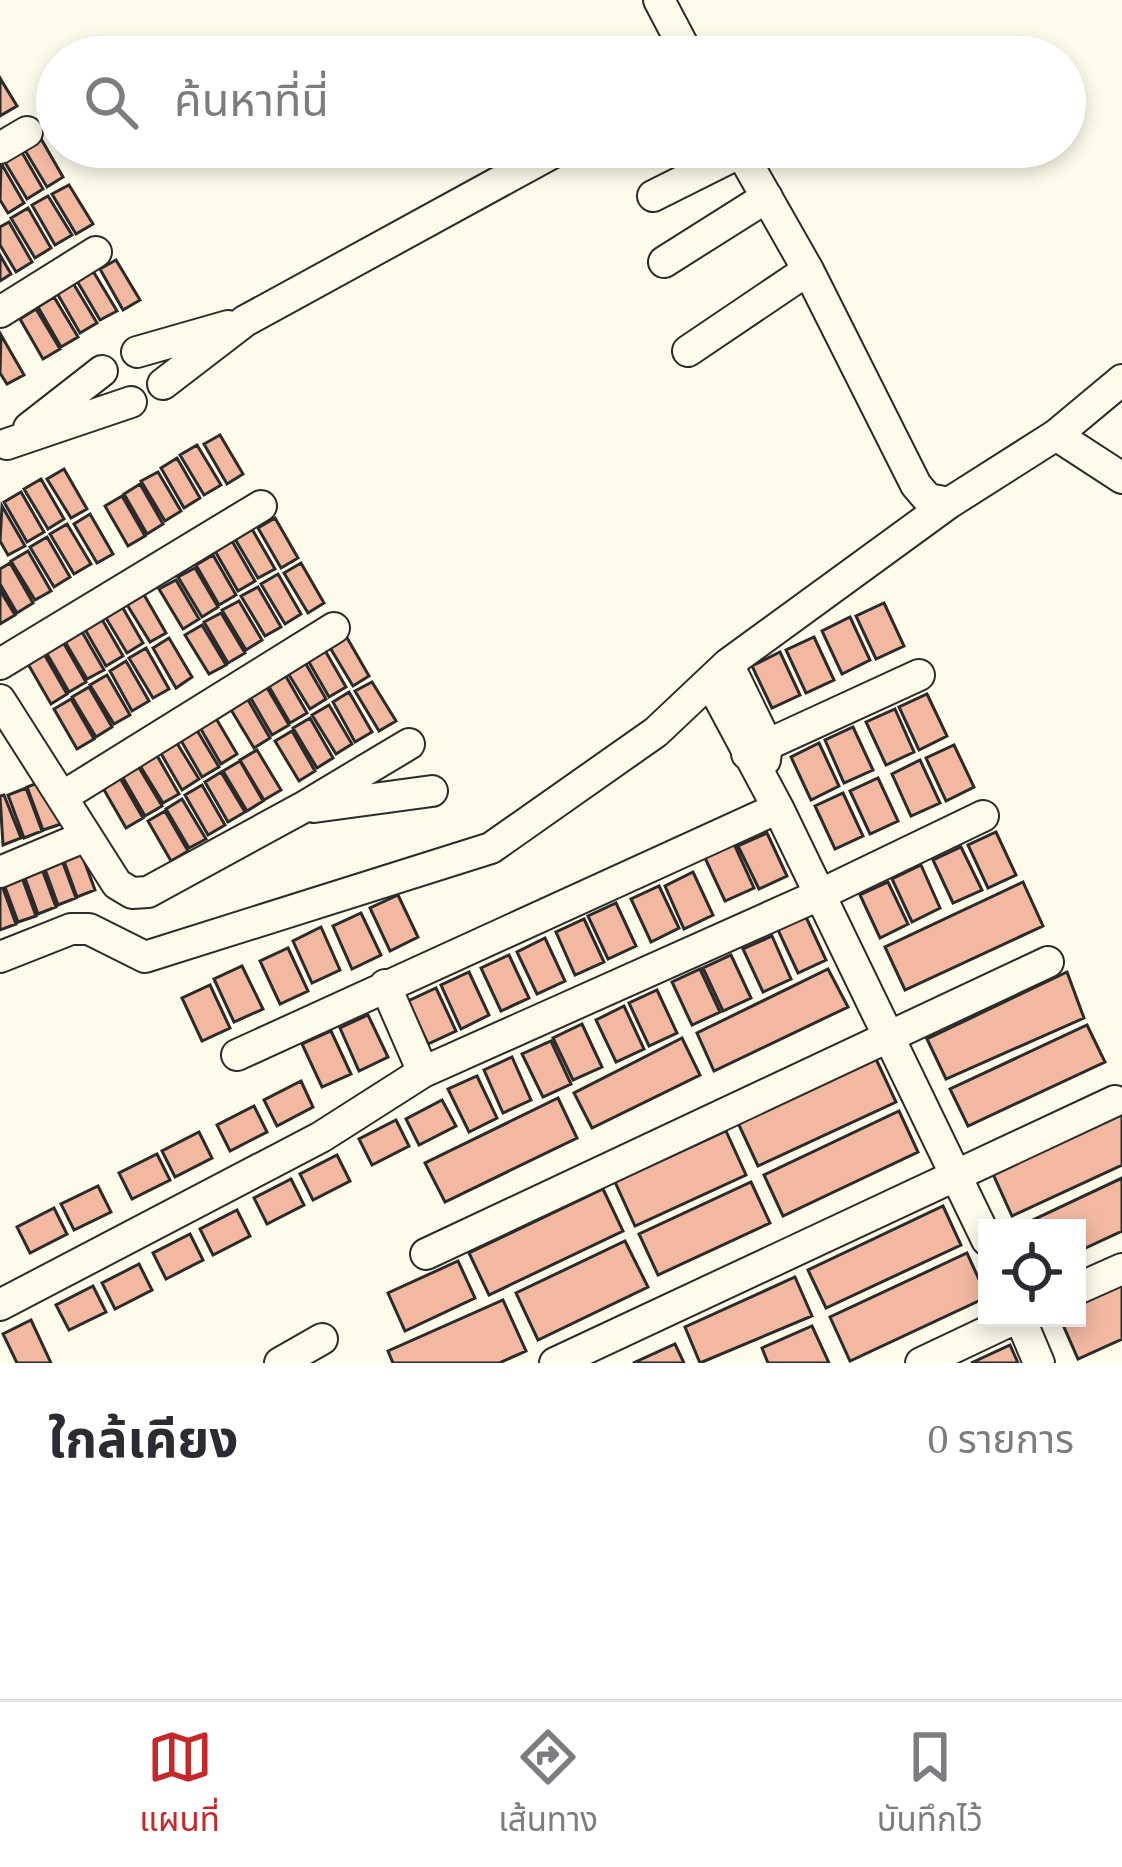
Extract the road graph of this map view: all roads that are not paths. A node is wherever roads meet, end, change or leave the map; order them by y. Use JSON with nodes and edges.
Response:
{"nodes":[{"id":1,"x":659,"y":0,"type":"edge"},
{"id":2,"x":678,"y":36,"type":"edge"},
{"id":3,"x":525,"y":168,"type":"edge"},
{"id":4,"x":706,"y":168,"type":"edge"},
{"id":5,"x":750,"y":168,"type":"edge"},
{"id":6,"x":653,"y":196,"type":"dead end"},
{"id":7,"x":767,"y":197,"type":"junction"},
{"id":8,"x":96,"y":252,"type":"dead end"},
{"id":9,"x":664,"y":262,"type":"dead end"},
{"id":10,"x":808,"y":270,"type":"junction"},
{"id":11,"x":0,"y":312,"type":"edge"},
{"id":12,"x":245,"y":321,"type":"junction"},
{"id":13,"x":688,"y":351,"type":"dead end"},
{"id":14,"x":137,"y":352,"type":"dead end"},
{"id":15,"x":102,"y":371,"type":"dead end"},
{"id":16,"x":1122,"y":380,"type":"edge"},
{"id":17,"x":163,"y":384,"type":"dead end"},
{"id":18,"x":131,"y":402,"type":"dead end"},
{"id":19,"x":1056,"y":435,"type":"junction"},
{"id":20,"x":4,"y":447,"type":"edge"},
{"id":21,"x":1122,"y":478,"type":"edge"},
{"id":22,"x":950,"y":503,"type":"junction"},
{"id":23,"x":261,"y":506,"type":"dead end"},
{"id":24,"x":334,"y":628,"type":"dead end"},
{"id":25,"x":0,"y":664,"type":"edge"},
{"id":26,"x":720,"y":673,"type":"junction"},
{"id":27,"x":919,"y":675,"type":"dead end"},
{"id":28,"x":5,"y":717,"type":"edge"},
{"id":29,"x":409,"y":744,"type":"dead end"},
{"id":30,"x":759,"y":759,"type":"junction"},
{"id":31,"x":432,"y":791,"type":"dead end"},
{"id":32,"x":62,"y":797,"type":"junction"},
{"id":33,"x":302,"y":808,"type":"junction"},
{"id":34,"x":778,"y":808,"type":"junction"},
{"id":35,"x":982,"y":816,"type":"dead end"},
{"id":36,"x":86,"y":836,"type":"junction"},
{"id":37,"x":0,"y":872,"type":"edge"},
{"id":38,"x":819,"y":895,"type":"junction"},
{"id":39,"x":0,"y":957,"type":"edge"},
{"id":40,"x":1048,"y":962,"type":"dead end"},
{"id":41,"x":385,"y":985,"type":"junction"},
{"id":42,"x":887,"y":1034,"type":"junction"},
{"id":43,"x":237,"y":1055,"type":"dead end"},
{"id":44,"x":423,"y":1072,"type":"junction"},
{"id":45,"x":1115,"y":1101,"type":"dead end"},
{"id":46,"x":955,"y":1176,"type":"junction"},
{"id":47,"x":978,"y":1222,"type":"edge"},
{"id":48,"x":425,"y":1255,"type":"dead end"},
{"id":49,"x":1122,"y":1268,"type":"edge"},
{"id":50,"x":1086,"y":1285,"type":"edge"},
{"id":51,"x":0,"y":1305,"type":"edge"},
{"id":52,"x":999,"y":1327,"type":"edge"},
{"id":53,"x":1022,"y":1327,"type":"edge"},
{"id":54,"x":322,"y":1339,"type":"dead end"},
{"id":55,"x":280,"y":1363,"type":"edge"},
{"id":56,"x":555,"y":1363,"type":"edge"},
{"id":57,"x":921,"y":1363,"type":"edge"},
{"id":58,"x":1039,"y":1363,"type":"edge"}],
"edges":[{"from":1,"to":2,"type":"street"},
{"from":3,"to":12,"type":"street"},
{"from":4,"to":6,"type":"street"},
{"from":5,"to":7,"type":"street"},
{"from":7,"to":9,"type":"street"},
{"from":7,"to":10,"type":"street"},
{"from":8,"to":11,"type":"street"},
{"from":10,"to":13,"type":"street"},
{"from":10,"to":22,"type":"street"},
{"from":12,"to":14,"type":"street"},
{"from":12,"to":17,"type":"street"},
{"from":15,"to":20,"type":"street"},
{"from":16,"to":19,"type":"street"},
{"from":18,"to":20,"type":"street"},
{"from":19,"to":21,"type":"street"},
{"from":19,"to":22,"type":"street"},
{"from":22,"to":26,"type":"street"},
{"from":23,"to":25,"type":"street"},
{"from":24,"to":32,"type":"street"},
{"from":26,"to":30,"type":"street"},
{"from":26,"to":39,"type":"street"},
{"from":27,"to":30,"type":"street"},
{"from":28,"to":32,"type":"street"},
{"from":29,"to":33,"type":"street"},
{"from":30,"to":34,"type":"street"},
{"from":31,"to":33,"type":"street"},
{"from":32,"to":36,"type":"street"},
{"from":33,"to":36,"type":"street"},
{"from":34,"to":38,"type":"street"},
{"from":34,"to":41,"type":"street"},
{"from":35,"to":38,"type":"street"},
{"from":36,"to":37,"type":"street"},
{"from":38,"to":42,"type":"street"},
{"from":38,"to":44,"type":"street"},
{"from":40,"to":42,"type":"street"},
{"from":41,"to":43,"type":"street"},
{"from":41,"to":44,"type":"street"},
{"from":42,"to":46,"type":"street"},
{"from":42,"to":48,"type":"street"},
{"from":44,"to":51,"type":"street"},
{"from":45,"to":46,"type":"street"},
{"from":46,"to":47,"type":"street"},
{"from":46,"to":56,"type":"street"},
{"from":49,"to":50,"type":"street"},
{"from":52,"to":57,"type":"street"},
{"from":53,"to":58,"type":"street"},
{"from":54,"to":55,"type":"street"}]}
